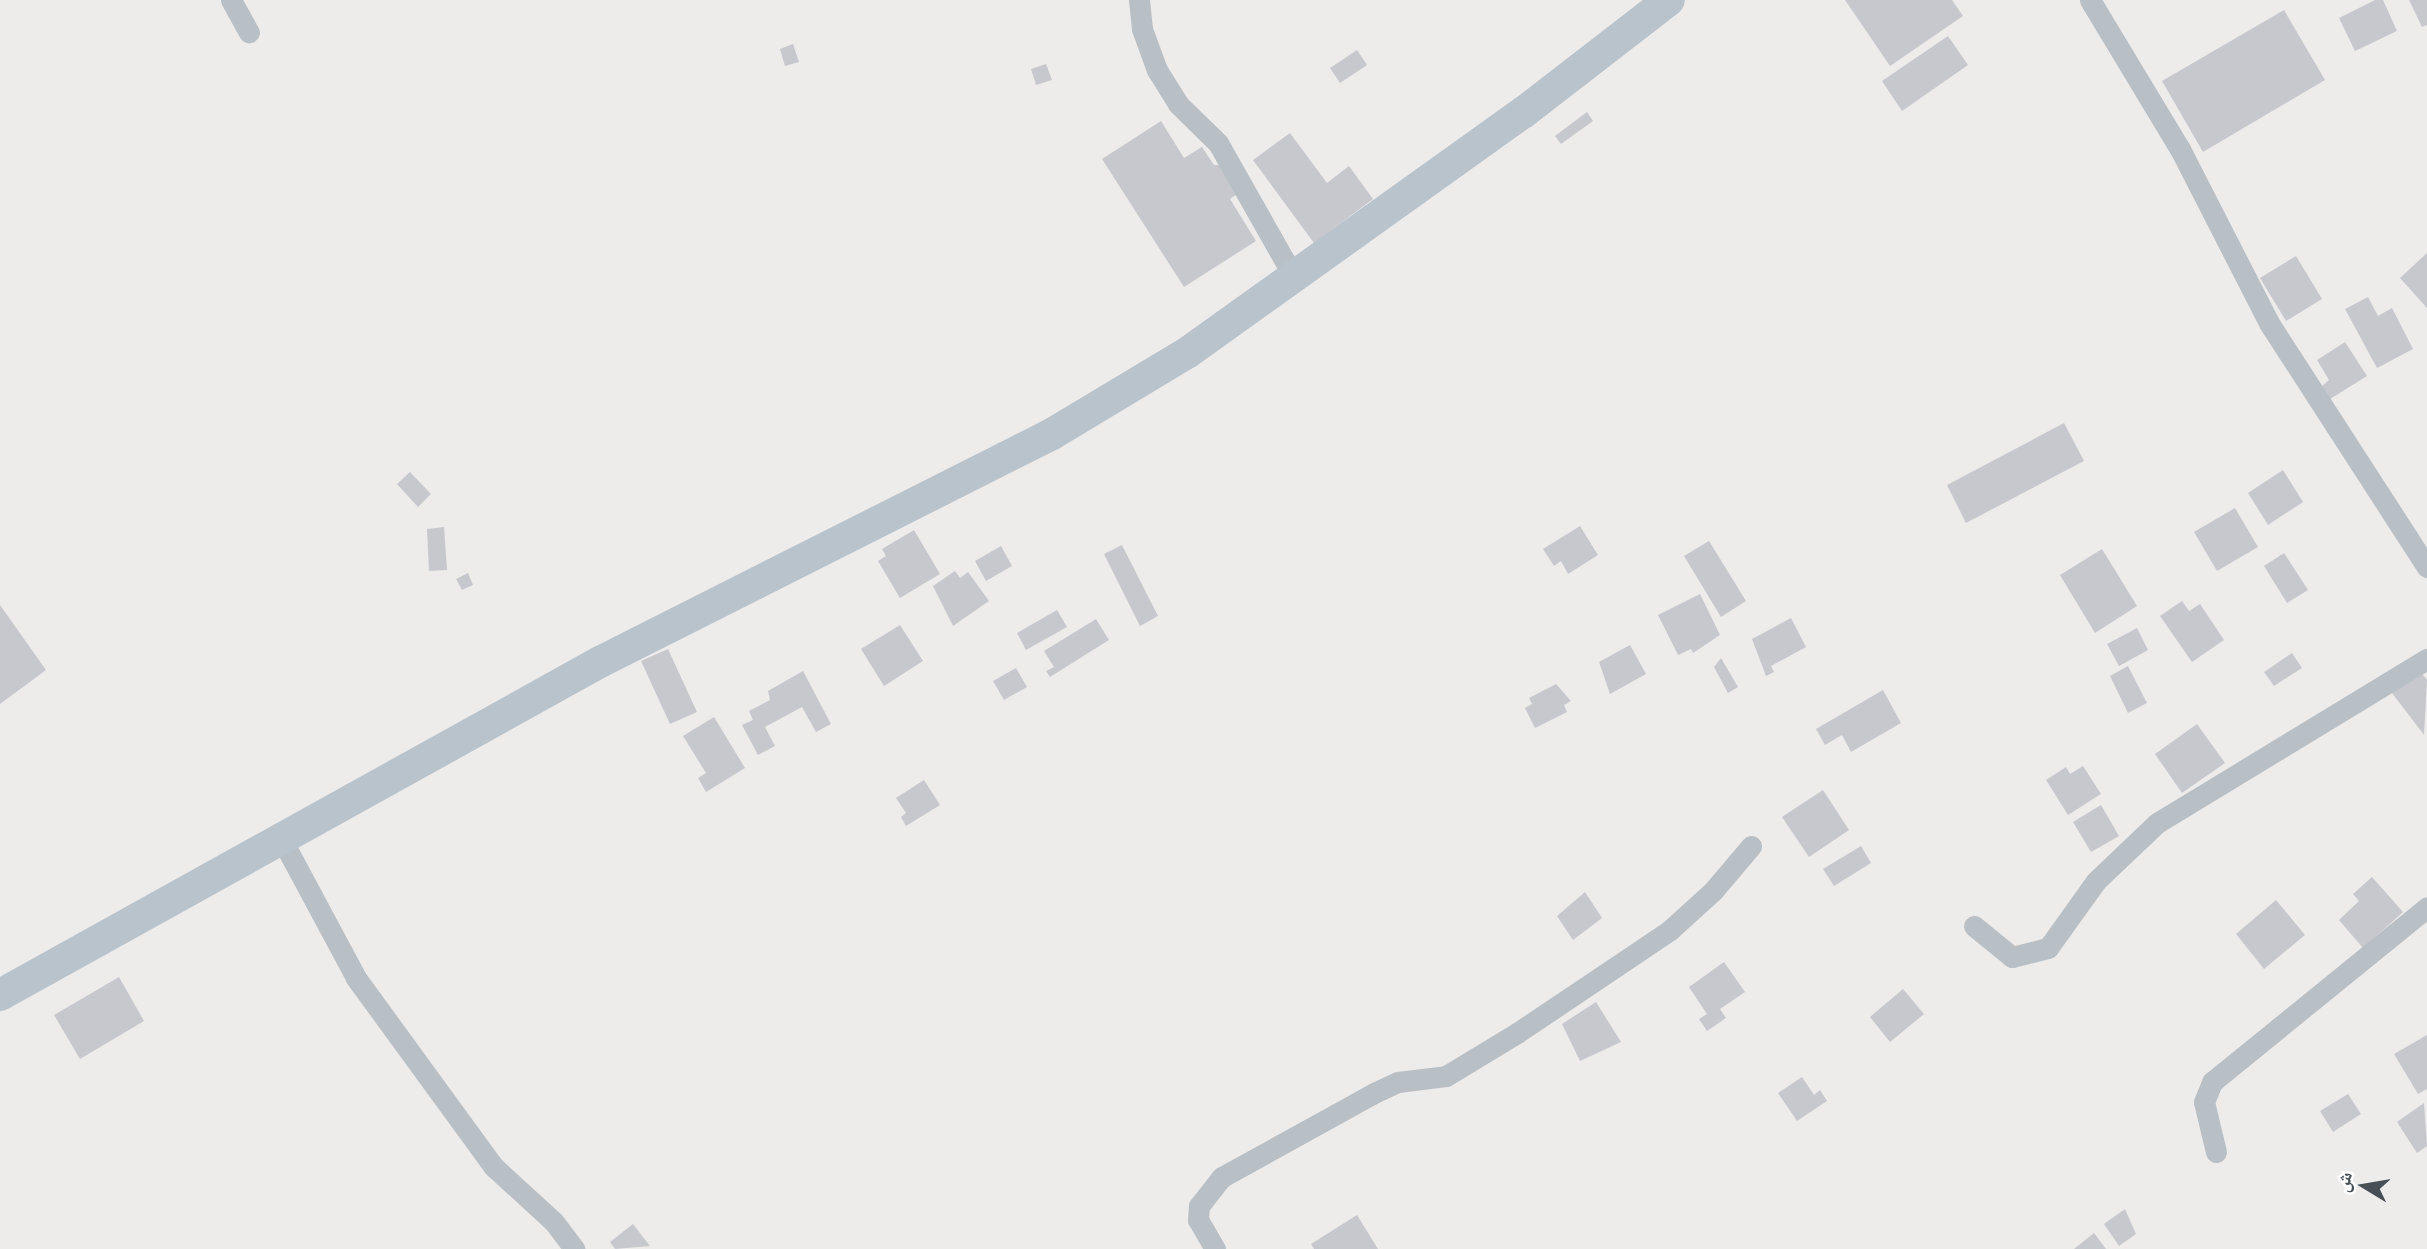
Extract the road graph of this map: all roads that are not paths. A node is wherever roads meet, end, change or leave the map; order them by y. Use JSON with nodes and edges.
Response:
{"nodes":[{"id":1,"x":231,"y":0,"type":"edge"},
{"id":2,"x":1139,"y":0,"type":"edge"},
{"id":3,"x":1669,"y":0,"type":"edge"},
{"id":4,"x":2090,"y":0,"type":"edge"},
{"id":5,"x":249,"y":32,"type":"dead end"},
{"id":6,"x":1295,"y":279,"type":"junction"},
{"id":7,"x":2427,"y":567,"type":"edge"},
{"id":8,"x":2427,"y":659,"type":"edge"},
{"id":9,"x":280,"y":836,"type":"junction"},
{"id":10,"x":1751,"y":846,"type":"dead end"},
{"id":11,"x":2427,"y":907,"type":"edge"},
{"id":12,"x":1974,"y":926,"type":"dead end"},
{"id":13,"x":0,"y":995,"type":"edge"},
{"id":14,"x":2217,"y":1152,"type":"dead end"},
{"id":15,"x":574,"y":1249,"type":"edge"},
{"id":16,"x":1216,"y":1249,"type":"edge"}],
"edges":[{"from":1,"to":5,"type":"street"},
{"from":2,"to":6,"type":"street"},
{"from":3,"to":6,"type":"street"},
{"from":4,"to":7,"type":"street"},
{"from":6,"to":9,"type":"street"},
{"from":8,"to":12,"type":"street"},
{"from":9,"to":13,"type":"street"},
{"from":9,"to":15,"type":"street"},
{"from":10,"to":16,"type":"street"},
{"from":11,"to":14,"type":"street"}]}
